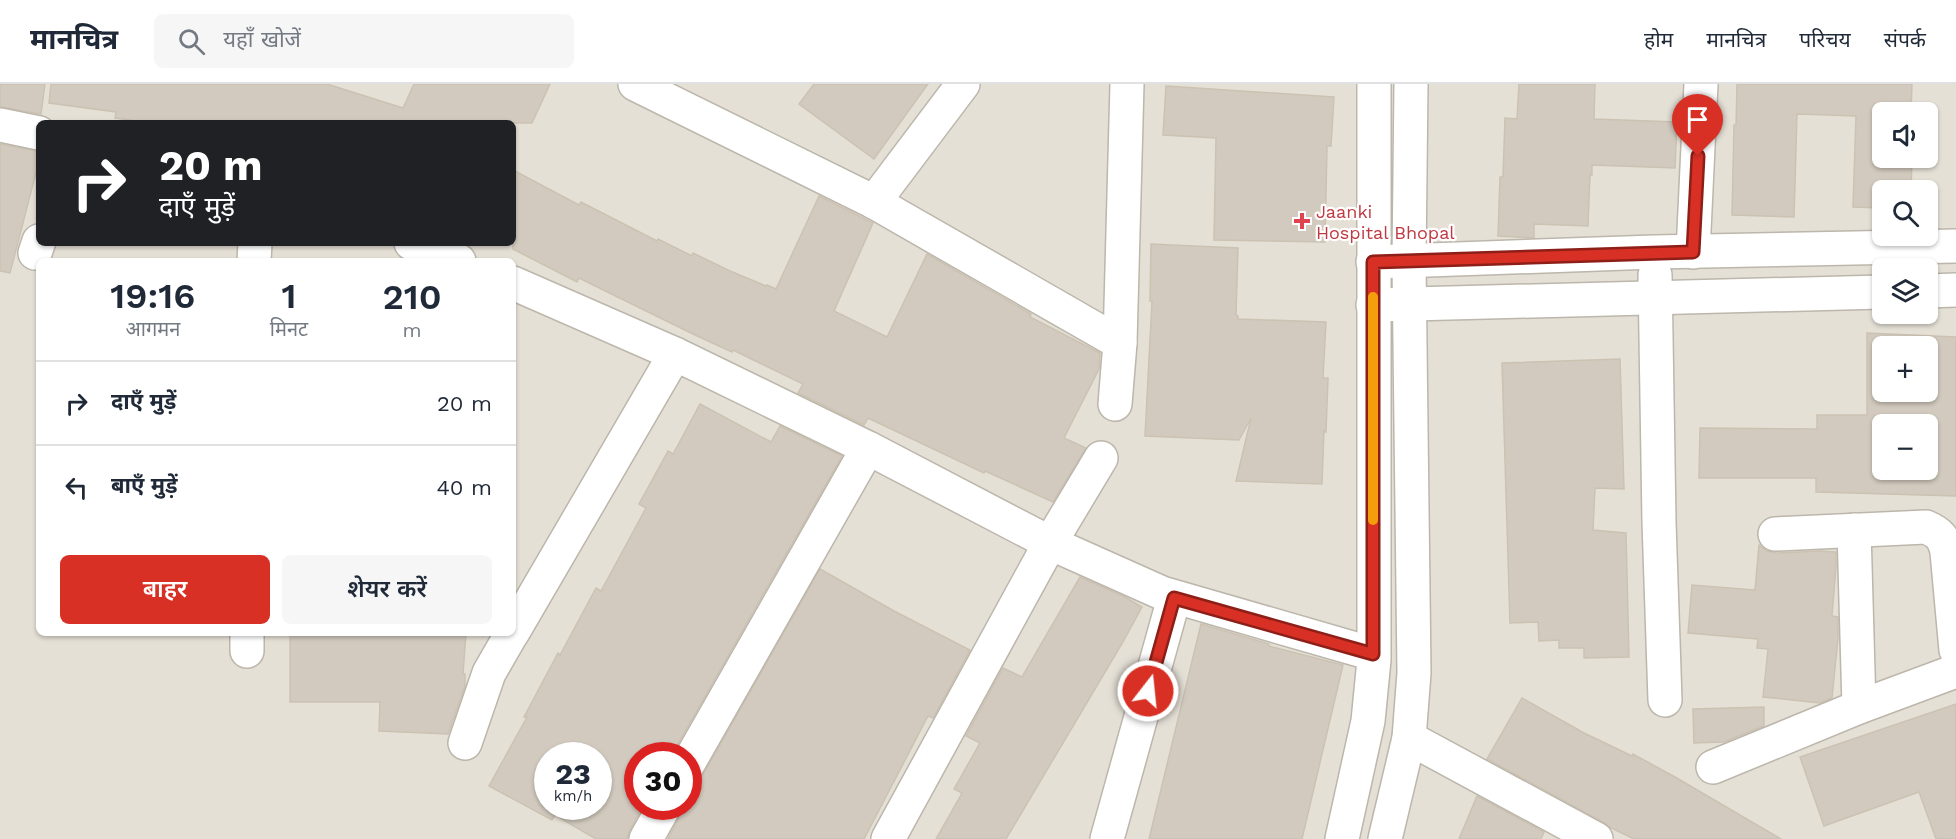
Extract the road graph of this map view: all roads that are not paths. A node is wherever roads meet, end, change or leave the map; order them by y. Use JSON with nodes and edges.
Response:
{"nodes":[{"id":1,"x":963,"y":84,"type":"edge"},
{"id":2,"x":1127,"y":84,"type":"edge"},
{"id":3,"x":1374,"y":84,"type":"edge"},
{"id":4,"x":1411,"y":84,"type":"edge"},
{"id":5,"x":1701,"y":84,"type":"edge"},
{"id":6,"x":649,"y":87,"type":"edge"},
{"id":7,"x":0,"y":125,"type":"edge"},
{"id":8,"x":36,"y":132,"type":"edge"},
{"id":9,"x":874,"y":202,"type":"junction"},
{"id":10,"x":419,"y":246,"type":"edge"},
{"id":11,"x":1956,"y":246,"type":"edge"},
{"id":12,"x":1654,"y":252,"type":"junction"},
{"id":13,"x":1693,"y":252,"type":"junction"},
{"id":14,"x":451,"y":258,"type":"edge"},
{"id":15,"x":1373,"y":262,"type":"junction"},
{"id":16,"x":1409,"y":262,"type":"junction"},
{"id":17,"x":516,"y":284,"type":"edge"},
{"id":18,"x":1956,"y":290,"type":"edge"},
{"id":19,"x":1938,"y":291,"type":"edge"},
{"id":20,"x":1872,"y":292,"type":"edge"},
{"id":21,"x":1655,"y":297,"type":"junction"},
{"id":22,"x":1409,"y":304,"type":"junction"},
{"id":23,"x":1373,"y":305,"type":"junction"},
{"id":24,"x":1120,"y":343,"type":"junction"},
{"id":25,"x":675,"y":354,"type":"junction"},
{"id":26,"x":1115,"y":404,"type":"dead end"},
{"id":27,"x":868,"y":448,"type":"junction"},
{"id":28,"x":1101,"y":458,"type":"dead end"},
{"id":29,"x":1854,"y":530,"type":"junction"},
{"id":30,"x":1775,"y":534,"type":"dead end"},
{"id":31,"x":1050,"y":543,"type":"junction"},
{"id":32,"x":1174,"y":598,"type":"junction"},
{"id":33,"x":516,"y":627,"type":"edge"},
{"id":34,"x":489,"y":636,"type":"edge"},
{"id":35,"x":511,"y":636,"type":"edge"},
{"id":36,"x":1956,"y":650,"type":"edge"},
{"id":37,"x":1373,"y":654,"type":"junction"},
{"id":38,"x":1956,"y":671,"type":"edge"},
{"id":39,"x":489,"y":673,"type":"junction"},
{"id":40,"x":1665,"y":700,"type":"dead end"},
{"id":41,"x":1859,"y":707,"type":"junction"},
{"id":42,"x":1409,"y":738,"type":"junction"},
{"id":43,"x":465,"y":742,"type":"dead end"},
{"id":44,"x":701,"y":742,"type":"edge"},
{"id":45,"x":1713,"y":766,"type":"dead end"},
{"id":46,"x":657,"y":820,"type":"edge"},
{"id":47,"x":1579,"y":835,"type":"edge"},
{"id":48,"x":646,"y":839,"type":"edge"},
{"id":49,"x":888,"y":839,"type":"edge"},
{"id":50,"x":1107,"y":839,"type":"edge"},
{"id":51,"x":1341,"y":839,"type":"edge"},
{"id":52,"x":1385,"y":839,"type":"edge"}],
"edges":[{"from":1,"to":9,"type":"street"},
{"from":2,"to":24,"type":"street"},
{"from":3,"to":15,"type":"street"},
{"from":4,"to":16,"type":"street"},
{"from":5,"to":13,"type":"street"},
{"from":6,"to":9,"type":"street"},
{"from":7,"to":8,"type":"street"},
{"from":9,"to":24,"type":"street"},
{"from":10,"to":14,"type":"street"},
{"from":11,"to":13,"type":"street"},
{"from":12,"to":13,"type":"street"},
{"from":12,"to":16,"type":"street"},
{"from":12,"to":21,"type":"street"},
{"from":15,"to":16,"type":"street"},
{"from":15,"to":23,"type":"street"},
{"from":16,"to":22,"type":"street"},
{"from":17,"to":25,"type":"street"},
{"from":18,"to":19,"type":"street"},
{"from":20,"to":21,"type":"street"},
{"from":21,"to":22,"type":"street"},
{"from":21,"to":40,"type":"street"},
{"from":22,"to":23,"type":"street"},
{"from":22,"to":42,"type":"street"},
{"from":23,"to":37,"type":"street"},
{"from":24,"to":26,"type":"street"},
{"from":25,"to":27,"type":"street"},
{"from":25,"to":33,"type":"street"},
{"from":27,"to":31,"type":"street"},
{"from":27,"to":44,"type":"street"},
{"from":28,"to":31,"type":"street"},
{"from":29,"to":30,"type":"street"},
{"from":29,"to":36,"type":"street"},
{"from":29,"to":41,"type":"street"},
{"from":31,"to":32,"type":"street"},
{"from":31,"to":49,"type":"street"},
{"from":32,"to":37,"type":"street"},
{"from":32,"to":50,"type":"street"},
{"from":34,"to":39,"type":"street"},
{"from":35,"to":39,"type":"street"},
{"from":37,"to":51,"type":"street"},
{"from":38,"to":41,"type":"street"},
{"from":39,"to":43,"type":"street"},
{"from":41,"to":45,"type":"street"},
{"from":42,"to":47,"type":"street"},
{"from":42,"to":52,"type":"street"},
{"from":46,"to":48,"type":"street"}]}
